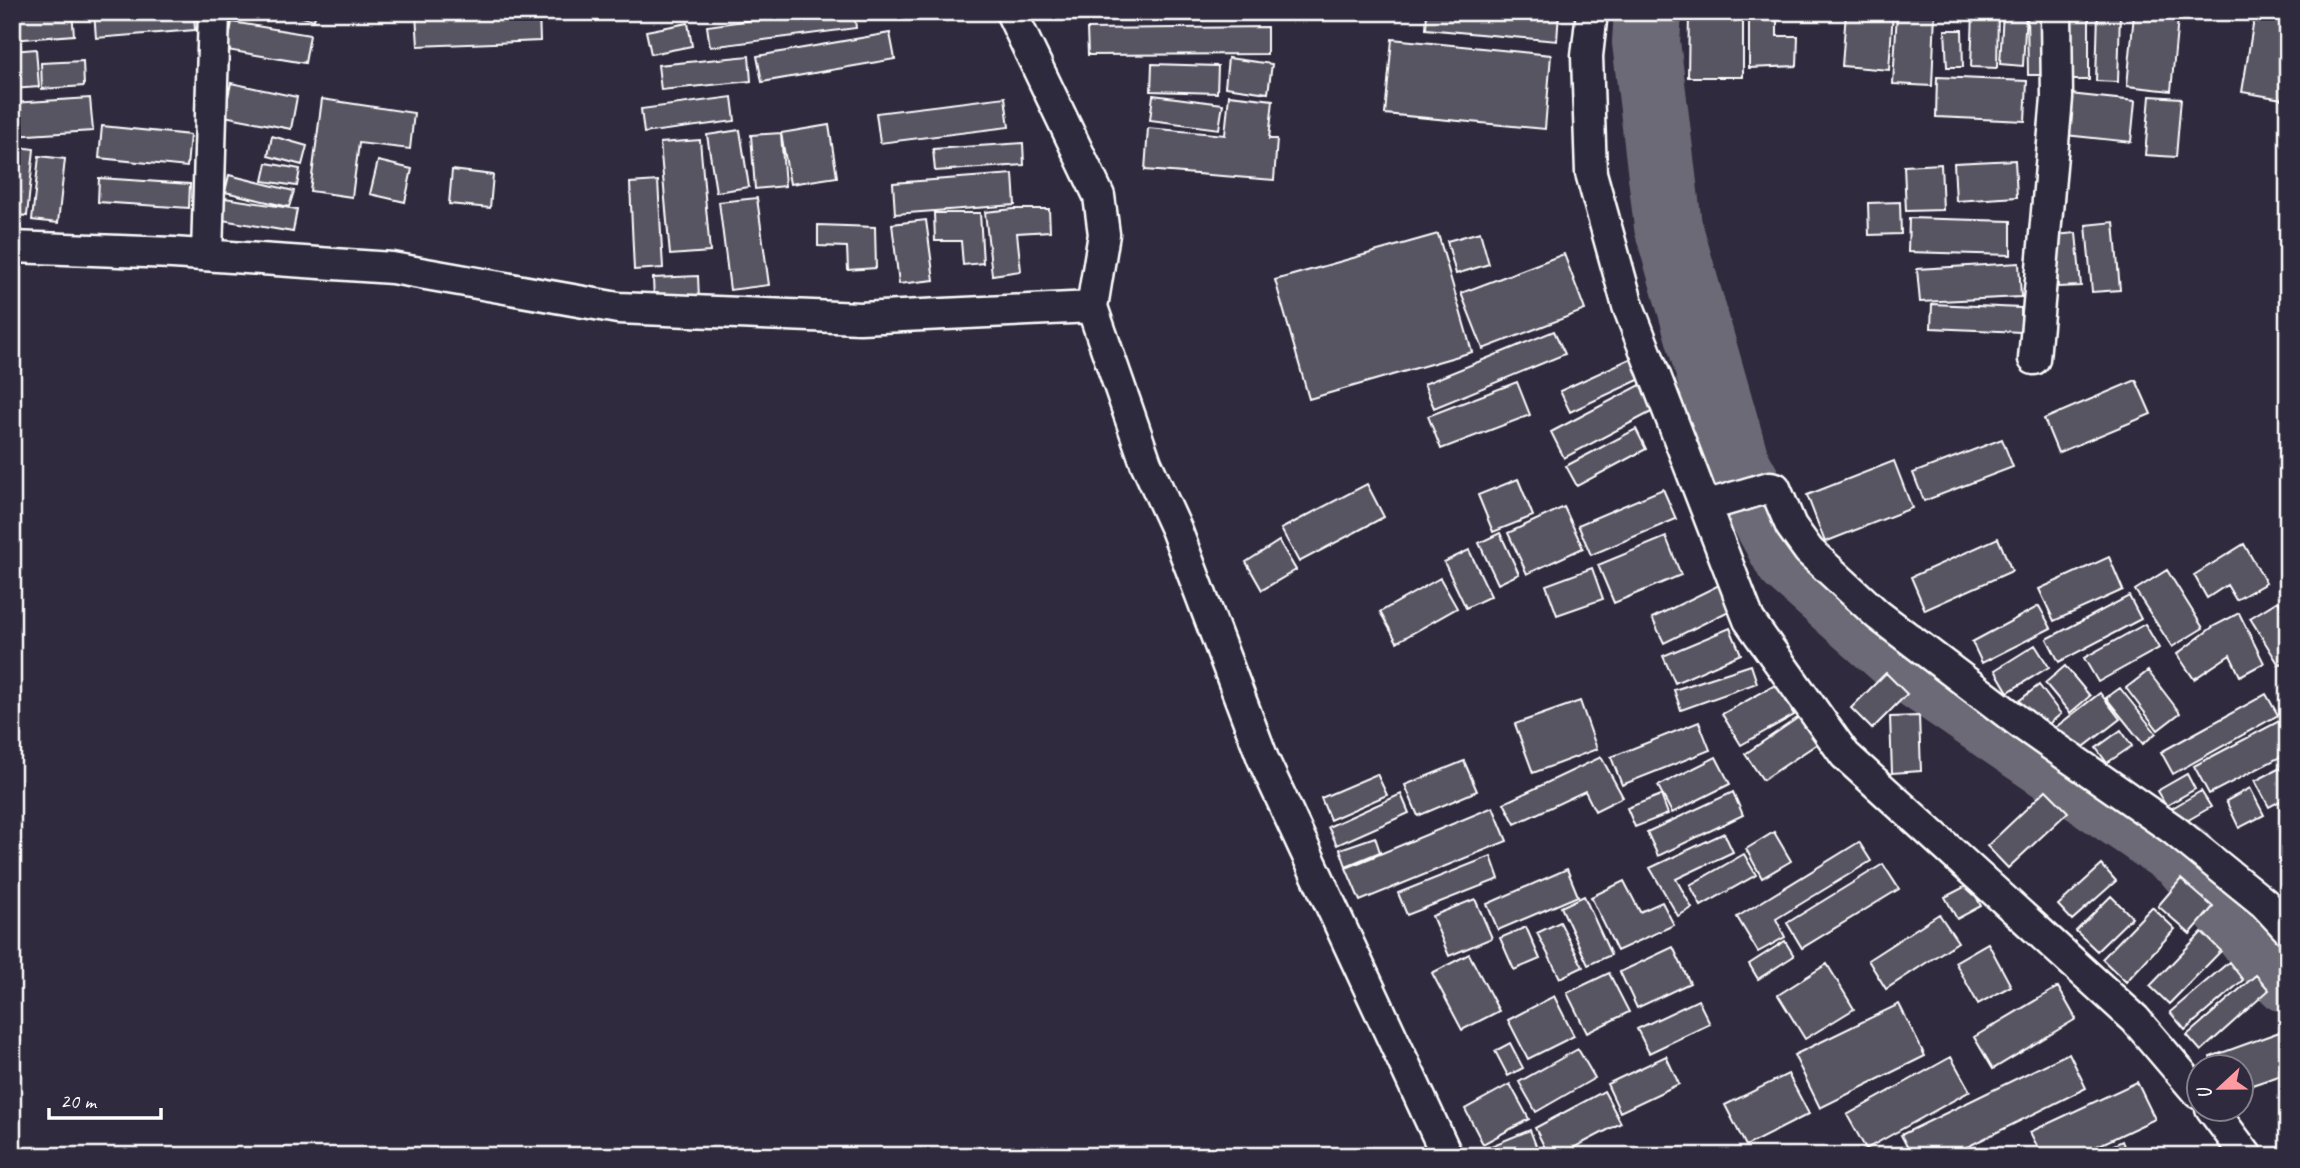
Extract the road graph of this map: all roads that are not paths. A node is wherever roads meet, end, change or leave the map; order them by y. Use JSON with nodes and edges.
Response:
{"nodes":[{"id":1,"x":214,"y":12,"type":"edge"},
{"id":2,"x":1011,"y":12,"type":"edge"},
{"id":3,"x":1592,"y":12,"type":"edge"},
{"id":4,"x":2056,"y":12,"type":"edge"},
{"id":5,"x":12,"y":247,"type":"edge"},
{"id":6,"x":207,"y":255,"type":"junction"},
{"id":7,"x":1092,"y":307,"type":"junction"},
{"id":8,"x":2034,"y":359,"type":"dead end"},
{"id":9,"x":1715,"y":504,"type":"junction"},
{"id":10,"x":2276,"y":900,"type":"edge"},
{"id":11,"x":2288,"y":929,"type":"edge"},
{"id":12,"x":2184,"y":1076,"type":"edge"},
{"id":13,"x":2222,"y":1122,"type":"edge"},
{"id":14,"x":1447,"y":1156,"type":"edge"},
{"id":15,"x":2247,"y":1156,"type":"edge"}],
"edges":[{"from":1,"to":6,"type":"street"},
{"from":2,"to":7,"type":"street"},
{"from":3,"to":9,"type":"street"},
{"from":4,"to":8,"type":"street"},
{"from":5,"to":6,"type":"street"},
{"from":6,"to":7,"type":"street"},
{"from":7,"to":14,"type":"street"},
{"from":9,"to":10,"type":"street"},
{"from":9,"to":12,"type":"street"},
{"from":10,"to":11,"type":"street"},
{"from":13,"to":15,"type":"street"}]}
